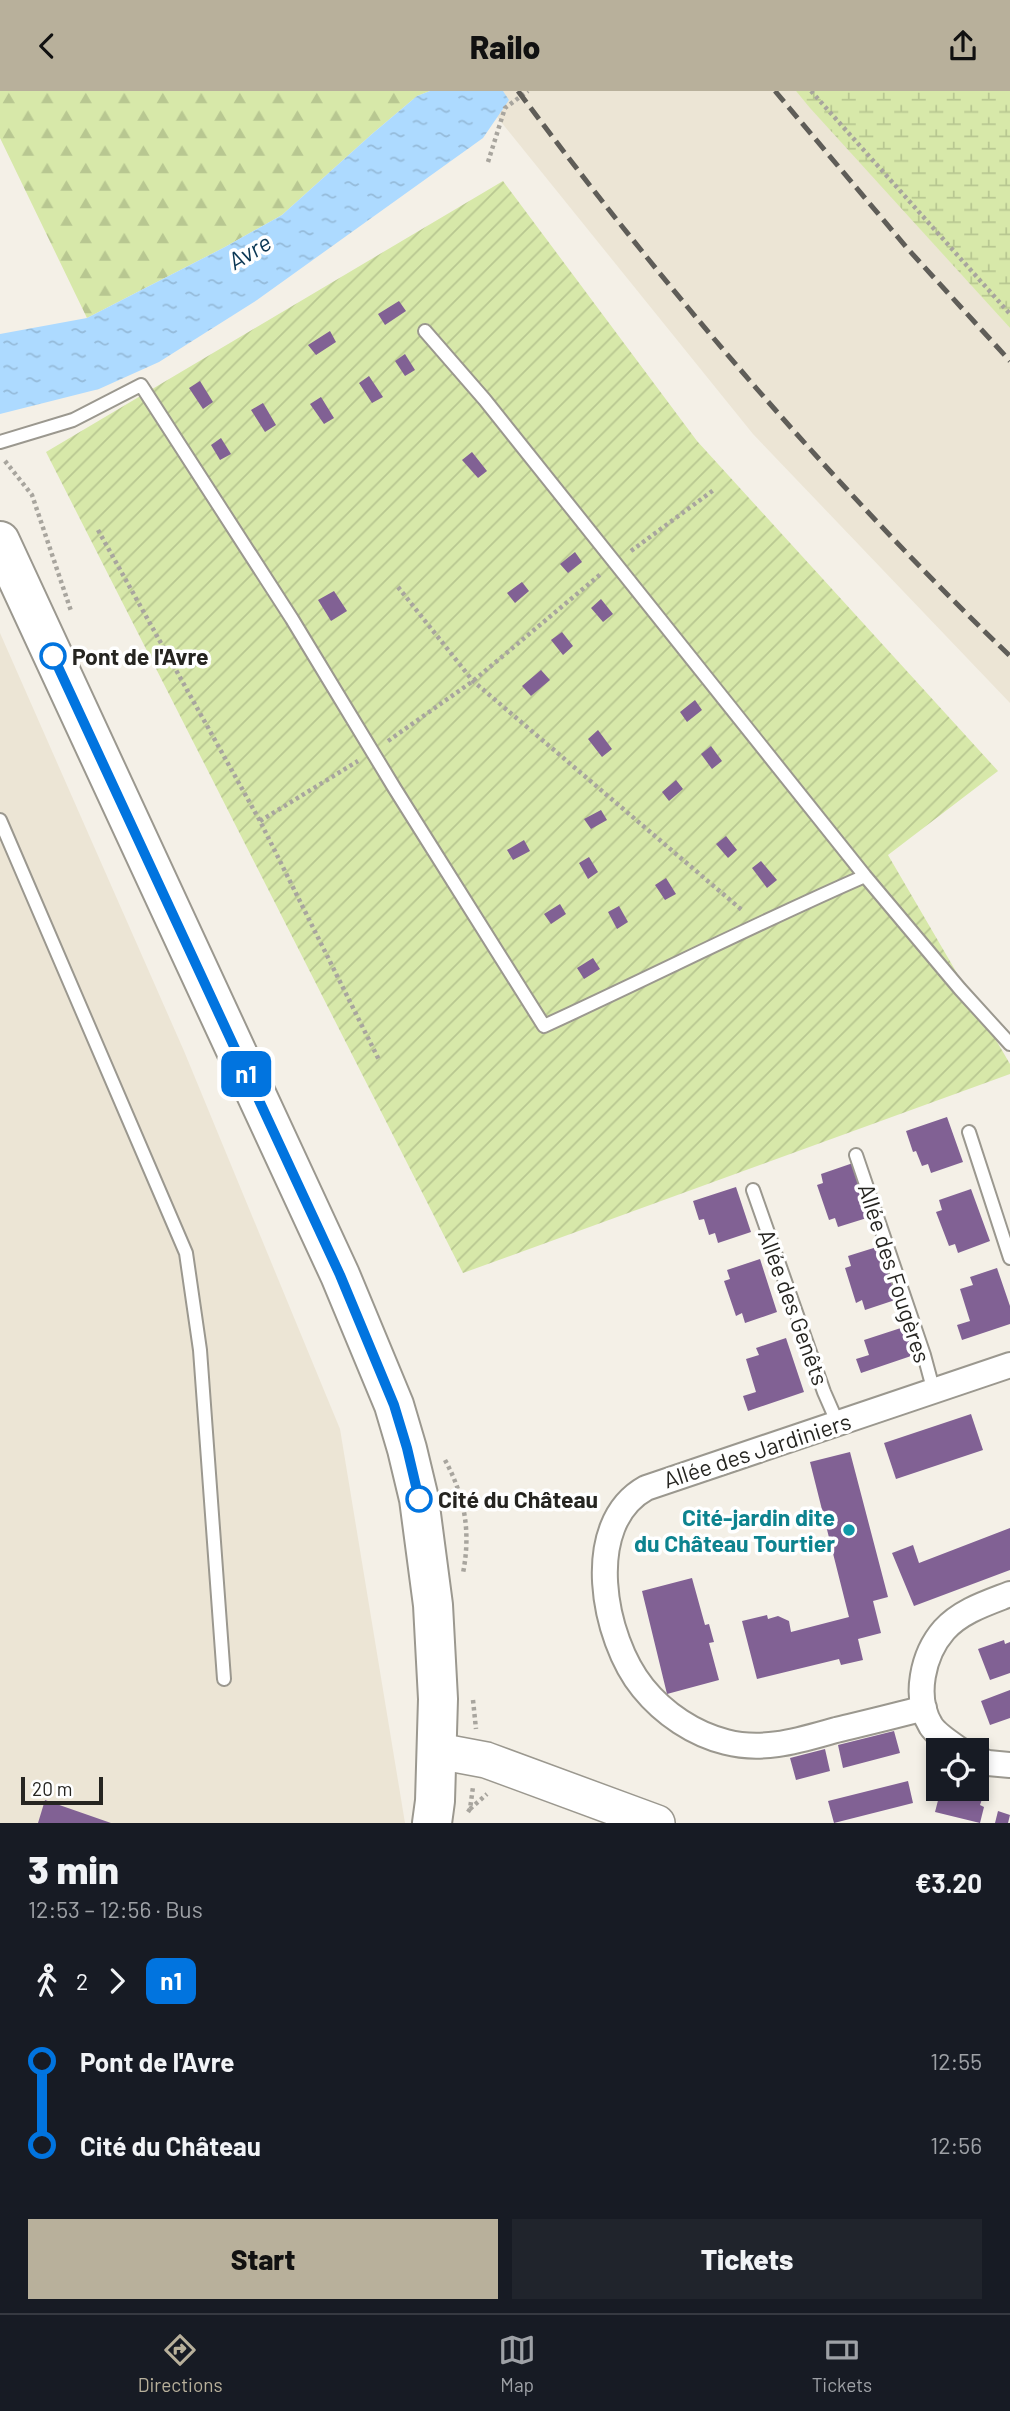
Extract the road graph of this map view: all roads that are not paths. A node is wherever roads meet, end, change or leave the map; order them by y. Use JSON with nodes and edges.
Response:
{"nodes":[{"id":1,"x":425,"y":331,"type":"dead end"},
{"id":2,"x":0,"y":442,"type":"edge"},
{"id":3,"x":0,"y":541,"type":"edge"},
{"id":4,"x":0,"y":820,"type":"edge"},
{"id":5,"x":865,"y":876,"type":"junction"},
{"id":6,"x":1010,"y":1044,"type":"edge"},
{"id":7,"x":969,"y":1132,"type":"dead end"},
{"id":8,"x":856,"y":1155,"type":"dead end"},
{"id":9,"x":753,"y":1190,"type":"dead end"},
{"id":10,"x":1010,"y":1258,"type":"edge"},
{"id":11,"x":1010,"y":1365,"type":"edge"},
{"id":12,"x":934,"y":1392,"type":"junction"},
{"id":13,"x":838,"y":1423,"type":"junction"},
{"id":14,"x":1010,"y":1594,"type":"edge"},
{"id":15,"x":224,"y":1679,"type":"dead end"},
{"id":16,"x":924,"y":1708,"type":"junction"},
{"id":17,"x":945,"y":1738,"type":"edge"},
{"id":18,"x":438,"y":1752,"type":"junction"},
{"id":19,"x":989,"y":1763,"type":"edge"},
{"id":20,"x":1010,"y":1765,"type":"edge"},
{"id":21,"x":432,"y":1823,"type":"edge"},
{"id":22,"x":657,"y":1823,"type":"edge"}],
"edges":[{"from":1,"to":5,"type":"lane"},
{"from":2,"to":5,"type":"lane"},
{"from":3,"to":18,"type":"main road"},
{"from":4,"to":15,"type":"lane"},
{"from":5,"to":6,"type":"lane"},
{"from":7,"to":10,"type":"lane"},
{"from":8,"to":12,"type":"lane","name":"Allée des Fougères"},
{"from":9,"to":13,"type":"lane","name":"Allée des Genêts"},
{"from":11,"to":12,"type":"street","name":"Allée des Jardiniers"},
{"from":12,"to":13,"type":"street","name":"Allée des Jardiniers"},
{"from":13,"to":16,"type":"street","name":"Allée des Jardiniers"},
{"from":14,"to":16,"type":"street"},
{"from":16,"to":17,"type":"street"},
{"from":18,"to":21,"type":"main road"},
{"from":18,"to":22,"type":"street"},
{"from":19,"to":20,"type":"street"}]}
